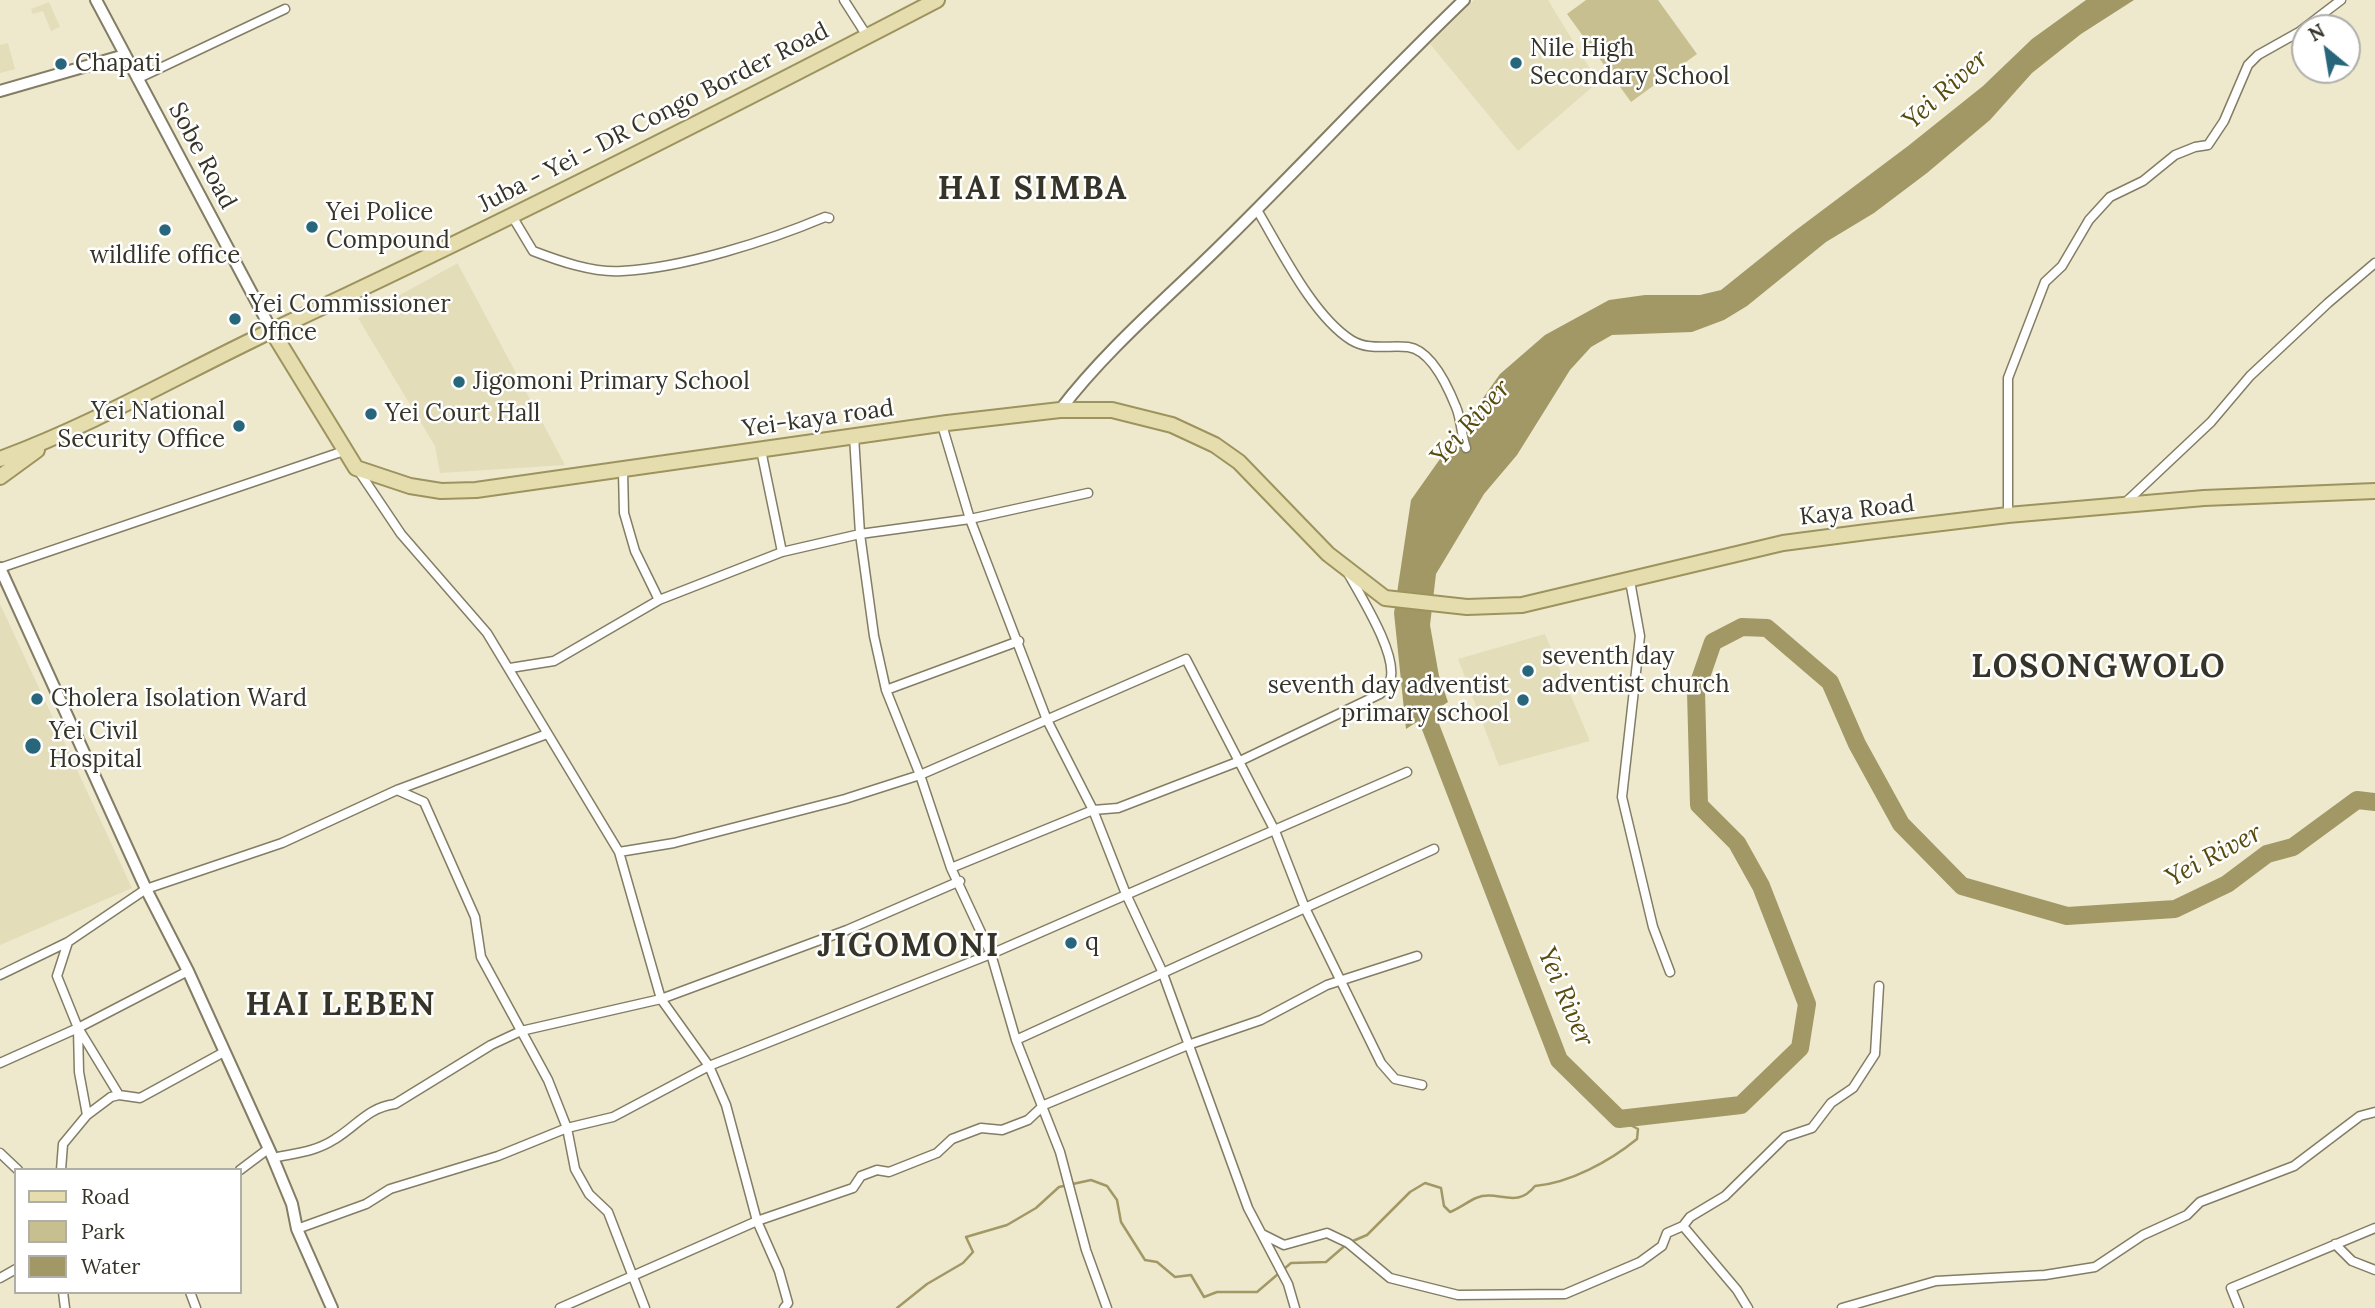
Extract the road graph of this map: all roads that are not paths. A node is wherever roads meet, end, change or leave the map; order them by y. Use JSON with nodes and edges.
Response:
{"nodes":[{"id":1,"x":96,"y":0,"type":"edge"},
{"id":2,"x":844,"y":0,"type":"edge"},
{"id":3,"x":937,"y":0,"type":"edge"},
{"id":4,"x":1464,"y":0,"type":"edge"},
{"id":5,"x":2341,"y":0,"type":"edge"},
{"id":6,"x":285,"y":9,"type":"dead end"},
{"id":7,"x":867,"y":36,"type":"junction"},
{"id":8,"x":126,"y":59,"type":"junction"},
{"id":9,"x":137,"y":79,"type":"junction"},
{"id":10,"x":0,"y":92,"type":"edge"},
{"id":11,"x":1257,"y":209,"type":"junction"},
{"id":12,"x":512,"y":216,"type":"junction"},
{"id":13,"x":829,"y":218,"type":"dead end"},
{"id":14,"x":2375,"y":263,"type":"edge"},
{"id":15,"x":272,"y":331,"type":"junction"},
{"id":16,"x":1060,"y":411,"type":"junction"},
{"id":17,"x":942,"y":425,"type":"junction"},
{"id":18,"x":854,"y":436,"type":"junction"},
{"id":19,"x":50,"y":440,"type":"junction"},
{"id":20,"x":1466,"y":449,"type":"dead end"},
{"id":21,"x":761,"y":450,"type":"junction"},
{"id":22,"x":344,"y":451,"type":"junction"},
{"id":23,"x":0,"y":459,"type":"edge"},
{"id":24,"x":356,"y":468,"type":"junction"},
{"id":25,"x":623,"y":471,"type":"junction"},
{"id":26,"x":0,"y":477,"type":"edge"},
{"id":27,"x":2375,"y":491,"type":"edge"},
{"id":28,"x":1088,"y":494,"type":"dead end"},
{"id":29,"x":2123,"y":505,"type":"junction"},
{"id":30,"x":2008,"y":515,"type":"junction"},
{"id":31,"x":971,"y":519,"type":"junction"},
{"id":32,"x":860,"y":534,"type":"junction"},
{"id":33,"x":782,"y":552,"type":"junction"},
{"id":34,"x":0,"y":568,"type":"edge"},
{"id":35,"x":1346,"y":570,"type":"junction"},
{"id":36,"x":1630,"y":581,"type":"junction"},
{"id":37,"x":1385,"y":598,"type":"joint"},
{"id":38,"x":659,"y":600,"type":"junction"},
{"id":39,"x":1018,"y":641,"type":"junction"},
{"id":40,"x":510,"y":668,"type":"junction"},
{"id":41,"x":886,"y":690,"type":"junction"},
{"id":42,"x":1047,"y":720,"type":"junction"},
{"id":43,"x":547,"y":734,"type":"junction"},
{"id":44,"x":1240,"y":761,"type":"junction"},
{"id":45,"x":1407,"y":772,"type":"dead end"},
{"id":46,"x":920,"y":775,"type":"junction"},
{"id":47,"x":397,"y":790,"type":"junction"},
{"id":48,"x":1093,"y":810,"type":"junction"},
{"id":49,"x":1275,"y":831,"type":"junction"},
{"id":50,"x":1434,"y":849,"type":"dead end"},
{"id":51,"x":619,"y":852,"type":"junction"},
{"id":52,"x":951,"y":868,"type":"junction"},
{"id":53,"x":960,"y":881,"type":"junction"},
{"id":54,"x":146,"y":889,"type":"junction"},
{"id":55,"x":1126,"y":894,"type":"junction"},
{"id":56,"x":1305,"y":908,"type":"junction"},
{"id":57,"x":68,"y":942,"type":"junction"},
{"id":58,"x":990,"y":954,"type":"junction"},
{"id":59,"x":1417,"y":956,"type":"dead end"},
{"id":60,"x":188,"y":971,"type":"junction"},
{"id":61,"x":1162,"y":971,"type":"junction"},
{"id":62,"x":1670,"y":972,"type":"dead end"},
{"id":63,"x":0,"y":975,"type":"edge"},
{"id":64,"x":1339,"y":981,"type":"junction"},
{"id":65,"x":1879,"y":986,"type":"dead end"},
{"id":66,"x":661,"y":999,"type":"junction"},
{"id":67,"x":78,"y":1028,"type":"junction"},
{"id":68,"x":521,"y":1031,"type":"junction"},
{"id":69,"x":1016,"y":1040,"type":"junction"},
{"id":70,"x":1188,"y":1045,"type":"junction"},
{"id":71,"x":224,"y":1052,"type":"junction"},
{"id":72,"x":0,"y":1063,"type":"edge"},
{"id":73,"x":709,"y":1066,"type":"junction"},
{"id":74,"x":1422,"y":1085,"type":"dead end"},
{"id":75,"x":119,"y":1095,"type":"junction"},
{"id":76,"x":1044,"y":1105,"type":"junction"},
{"id":77,"x":2375,"y":1112,"type":"edge"},
{"id":78,"x":87,"y":1115,"type":"junction"},
{"id":79,"x":567,"y":1128,"type":"junction"},
{"id":80,"x":0,"y":1153,"type":"edge"},
{"id":81,"x":271,"y":1154,"type":"junction"},
{"id":82,"x":16,"y":1168,"type":"edge"},
{"id":83,"x":61,"y":1168,"type":"edge"},
{"id":84,"x":242,"y":1169,"type":"edge"},
{"id":85,"x":757,"y":1221,"type":"junction"},
{"id":86,"x":1683,"y":1226,"type":"junction"},
{"id":87,"x":2375,"y":1228,"type":"edge"},
{"id":88,"x":297,"y":1229,"type":"junction"},
{"id":89,"x":1262,"y":1234,"type":"junction"},
{"id":90,"x":2335,"y":1244,"type":"junction"},
{"id":91,"x":2375,"y":1270,"type":"edge"},
{"id":92,"x":634,"y":1276,"type":"junction"},
{"id":93,"x":332,"y":1308,"type":"edge"},
{"id":94,"x":560,"y":1308,"type":"edge"},
{"id":95,"x":645,"y":1308,"type":"edge"},
{"id":96,"x":784,"y":1308,"type":"edge"},
{"id":97,"x":1107,"y":1308,"type":"edge"},
{"id":98,"x":1294,"y":1308,"type":"edge"},
{"id":99,"x":1748,"y":1308,"type":"edge"},
{"id":100,"x":1842,"y":1308,"type":"edge"},
{"id":101,"x":2239,"y":1308,"type":"edge"}],
"edges":[{"from":1,"to":8,"type":"street","name":"Sobe Road"},
{"from":2,"to":7,"type":"street"},
{"from":3,"to":7,"type":"main road","name":"Juba - Yei - DR Congo Border Road"},
{"from":4,"to":11,"type":"street"},
{"from":5,"to":30,"type":"street"},
{"from":6,"to":9,"type":"street"},
{"from":7,"to":12,"type":"main road","name":"Juba - Yei - DR Congo Border Road"},
{"from":8,"to":9,"type":"street","name":"Sobe Road"},
{"from":8,"to":10,"type":"street"},
{"from":9,"to":15,"type":"street","name":"Sobe Road"},
{"from":11,"to":16,"type":"street"},
{"from":11,"to":20,"type":"street"},
{"from":12,"to":13,"type":"street"},
{"from":12,"to":15,"type":"main road","name":"Juba - Yei - DR Congo Border Road"},
{"from":14,"to":29,"type":"street"},
{"from":15,"to":19,"type":"main road","name":"Juba - Yei - DR Congo Border Road"},
{"from":15,"to":22,"type":"main road"},
{"from":16,"to":17,"type":"main road","name":"Yei-kaya road"},
{"from":16,"to":35,"type":"main road","name":"Yei-kaya road"},
{"from":17,"to":18,"type":"main road","name":"Yei-kaya road"},
{"from":17,"to":31,"type":"street"},
{"from":18,"to":21,"type":"main road","name":"Yei-kaya road"},
{"from":18,"to":32,"type":"street"},
{"from":19,"to":23,"type":"main road","name":"Juba - Yei - DR Congo Border Road"},
{"from":19,"to":26,"type":"main road","name":"Juba - Yei - DR Congo Border Road"},
{"from":21,"to":25,"type":"main road","name":"Yei-kaya road"},
{"from":21,"to":33,"type":"street"},
{"from":22,"to":24,"type":"main road"},
{"from":22,"to":34,"type":"street"},
{"from":24,"to":25,"type":"main road","name":"Yei-kaya road"},
{"from":24,"to":40,"type":"street"},
{"from":25,"to":38,"type":"street"},
{"from":27,"to":29,"type":"main road","name":"Kaya Road"},
{"from":28,"to":31,"type":"street"},
{"from":29,"to":30,"type":"main road","name":"Kaya Road"},
{"from":30,"to":36,"type":"main road","name":"Kaya Road"},
{"from":31,"to":32,"type":"street"},
{"from":31,"to":39,"type":"street"},
{"from":32,"to":33,"type":"street"},
{"from":32,"to":41,"type":"street"},
{"from":33,"to":38,"type":"street"},
{"from":34,"to":54,"type":"street"},
{"from":35,"to":37,"type":"main road","name":"Yei-kaya road"},
{"from":35,"to":44,"type":"street"},
{"from":36,"to":37,"type":"main road","name":"Kaya Road"},
{"from":36,"to":62,"type":"street"},
{"from":38,"to":40,"type":"street"},
{"from":39,"to":41,"type":"street"},
{"from":39,"to":42,"type":"street"},
{"from":40,"to":43,"type":"street"},
{"from":41,"to":46,"type":"street"},
{"from":42,"to":44,"type":"street"},
{"from":42,"to":46,"type":"street"},
{"from":42,"to":48,"type":"street"},
{"from":43,"to":47,"type":"street"},
{"from":43,"to":51,"type":"street"},
{"from":44,"to":48,"type":"street"},
{"from":44,"to":49,"type":"street"},
{"from":45,"to":49,"type":"street"},
{"from":46,"to":51,"type":"street"},
{"from":46,"to":52,"type":"street"},
{"from":47,"to":54,"type":"street"},
{"from":47,"to":68,"type":"street"},
{"from":48,"to":52,"type":"street"},
{"from":48,"to":55,"type":"street"},
{"from":49,"to":55,"type":"street"},
{"from":49,"to":56,"type":"street"},
{"from":50,"to":56,"type":"street"},
{"from":51,"to":66,"type":"street"},
{"from":52,"to":53,"type":"street"},
{"from":53,"to":58,"type":"street"},
{"from":53,"to":66,"type":"street"},
{"from":54,"to":57,"type":"street"},
{"from":54,"to":60,"type":"street"},
{"from":55,"to":58,"type":"street"},
{"from":55,"to":61,"type":"street"},
{"from":56,"to":61,"type":"street"},
{"from":56,"to":64,"type":"street"},
{"from":57,"to":63,"type":"street"},
{"from":57,"to":67,"type":"street"},
{"from":58,"to":69,"type":"street"},
{"from":58,"to":73,"type":"street"},
{"from":59,"to":64,"type":"street"},
{"from":60,"to":67,"type":"street"},
{"from":60,"to":71,"type":"street"},
{"from":61,"to":69,"type":"street"},
{"from":61,"to":70,"type":"street"},
{"from":64,"to":70,"type":"street"},
{"from":64,"to":74,"type":"street"},
{"from":65,"to":86,"type":"street"},
{"from":66,"to":68,"type":"street"},
{"from":66,"to":73,"type":"street"},
{"from":67,"to":72,"type":"street"},
{"from":67,"to":75,"type":"street"},
{"from":67,"to":78,"type":"street"},
{"from":68,"to":79,"type":"street"},
{"from":68,"to":81,"type":"street"},
{"from":69,"to":76,"type":"street"},
{"from":70,"to":76,"type":"street"},
{"from":70,"to":89,"type":"street"},
{"from":71,"to":75,"type":"street"},
{"from":71,"to":81,"type":"street"},
{"from":73,"to":79,"type":"street"},
{"from":73,"to":85,"type":"street"},
{"from":75,"to":78,"type":"street"},
{"from":76,"to":85,"type":"street"},
{"from":76,"to":97,"type":"street"},
{"from":77,"to":100,"type":"street"},
{"from":78,"to":83,"type":"street"},
{"from":79,"to":88,"type":"street"},
{"from":79,"to":92,"type":"street"},
{"from":80,"to":82,"type":"street"},
{"from":81,"to":84,"type":"street"},
{"from":81,"to":88,"type":"street"},
{"from":85,"to":92,"type":"street"},
{"from":85,"to":96,"type":"street"},
{"from":86,"to":89,"type":"street"},
{"from":86,"to":99,"type":"street"},
{"from":87,"to":90,"type":"street"},
{"from":88,"to":93,"type":"street"},
{"from":89,"to":98,"type":"street"},
{"from":90,"to":91,"type":"street"},
{"from":90,"to":101,"type":"street"},
{"from":92,"to":94,"type":"street"},
{"from":92,"to":95,"type":"street"}]}
